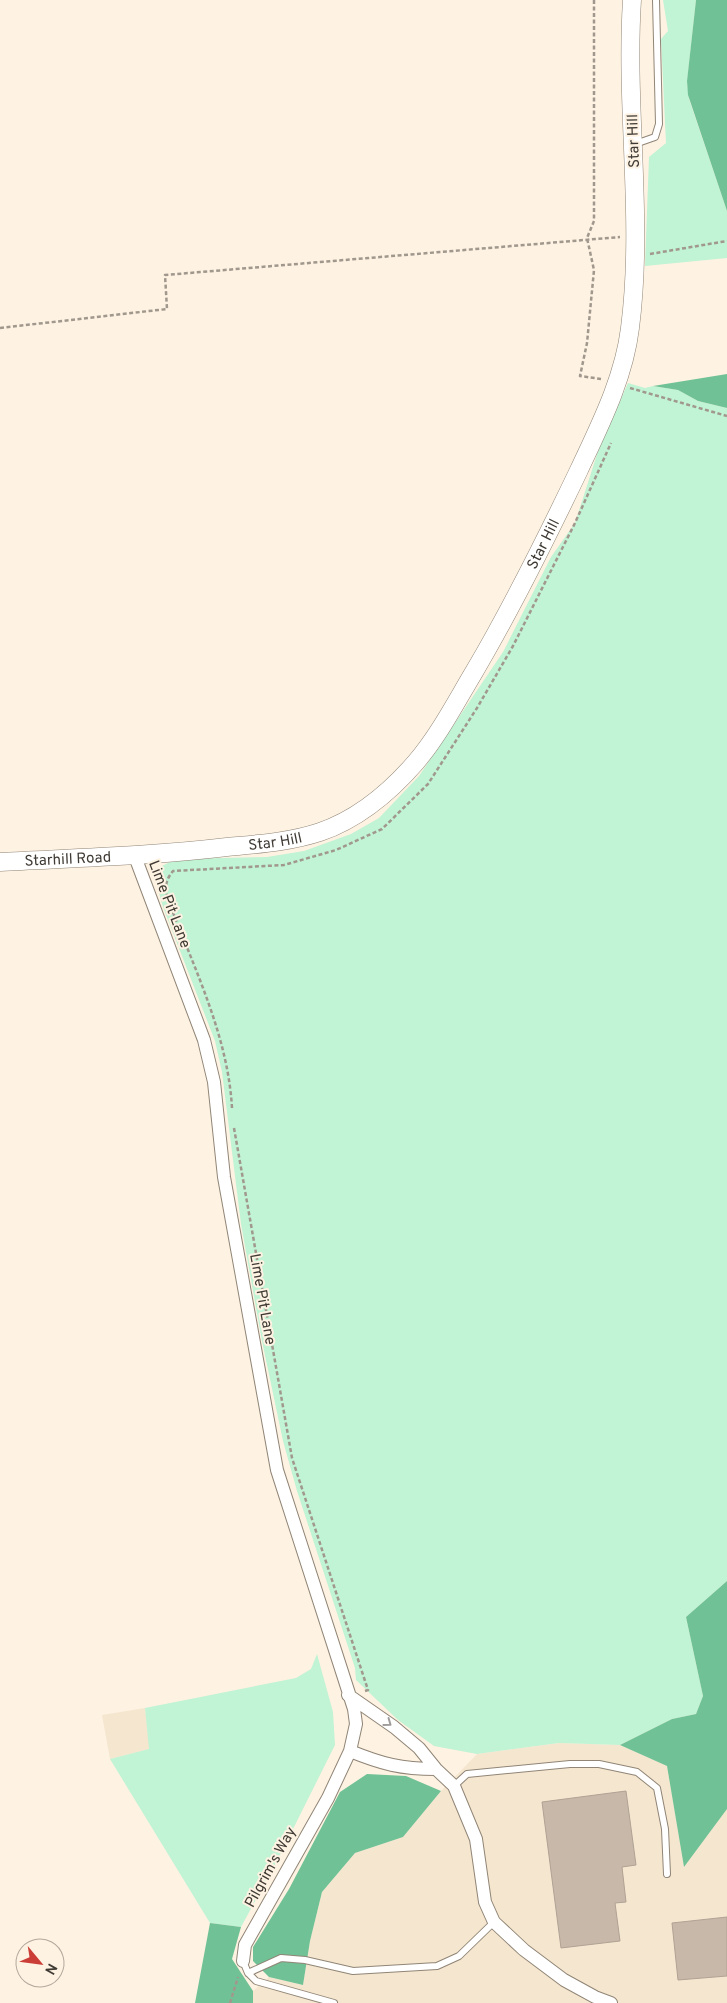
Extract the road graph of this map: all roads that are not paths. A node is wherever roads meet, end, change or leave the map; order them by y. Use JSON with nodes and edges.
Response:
{"nodes":[{"id":1,"x":632,"y":0,"type":"edge"},
{"id":2,"x":656,"y":0,"type":"edge"},
{"id":3,"x":633,"y":144,"type":"junction"},
{"id":4,"x":134,"y":854,"type":"junction"},
{"id":5,"x":0,"y":862,"type":"edge"},
{"id":6,"x":348,"y":1695,"type":"junction"},
{"id":7,"x":350,"y":1751,"type":"junction"},
{"id":8,"x":436,"y":1769,"type":"junction"},
{"id":9,"x":454,"y":1786,"type":"junction"},
{"id":10,"x":667,"y":1874,"type":"dead end"},
{"id":11,"x":494,"y":1922,"type":"junction"},
{"id":12,"x":243,"y":1961,"type":"joint"},
{"id":13,"x":248,"y":1973,"type":"junction"},
{"id":14,"x":334,"y":2003,"type":"edge"},
{"id":15,"x":611,"y":2003,"type":"edge"}],
"edges":[{"from":1,"to":3,"type":"street","name":"Star Hill"},
{"from":2,"to":3,"type":"lane"},
{"from":3,"to":4,"type":"street","name":"Star Hill"},
{"from":4,"to":5,"type":"street","name":"Starhill Road"},
{"from":4,"to":6,"type":"street","name":"Lime Pit Lane"},
{"from":6,"to":7,"type":"street","name":"Lime Pit Lane"},
{"from":6,"to":8,"type":"street","one_way":true},
{"from":7,"to":8,"type":"street"},
{"from":7,"to":12,"type":"street","name":"Pilgrim's Way"},
{"from":8,"to":9,"type":"street"},
{"from":9,"to":10,"type":"lane"},
{"from":9,"to":11,"type":"street"},
{"from":11,"to":13,"type":"lane"},
{"from":11,"to":15,"type":"street"},
{"from":12,"to":13,"type":"lane"},
{"from":13,"to":14,"type":"lane"}]}
